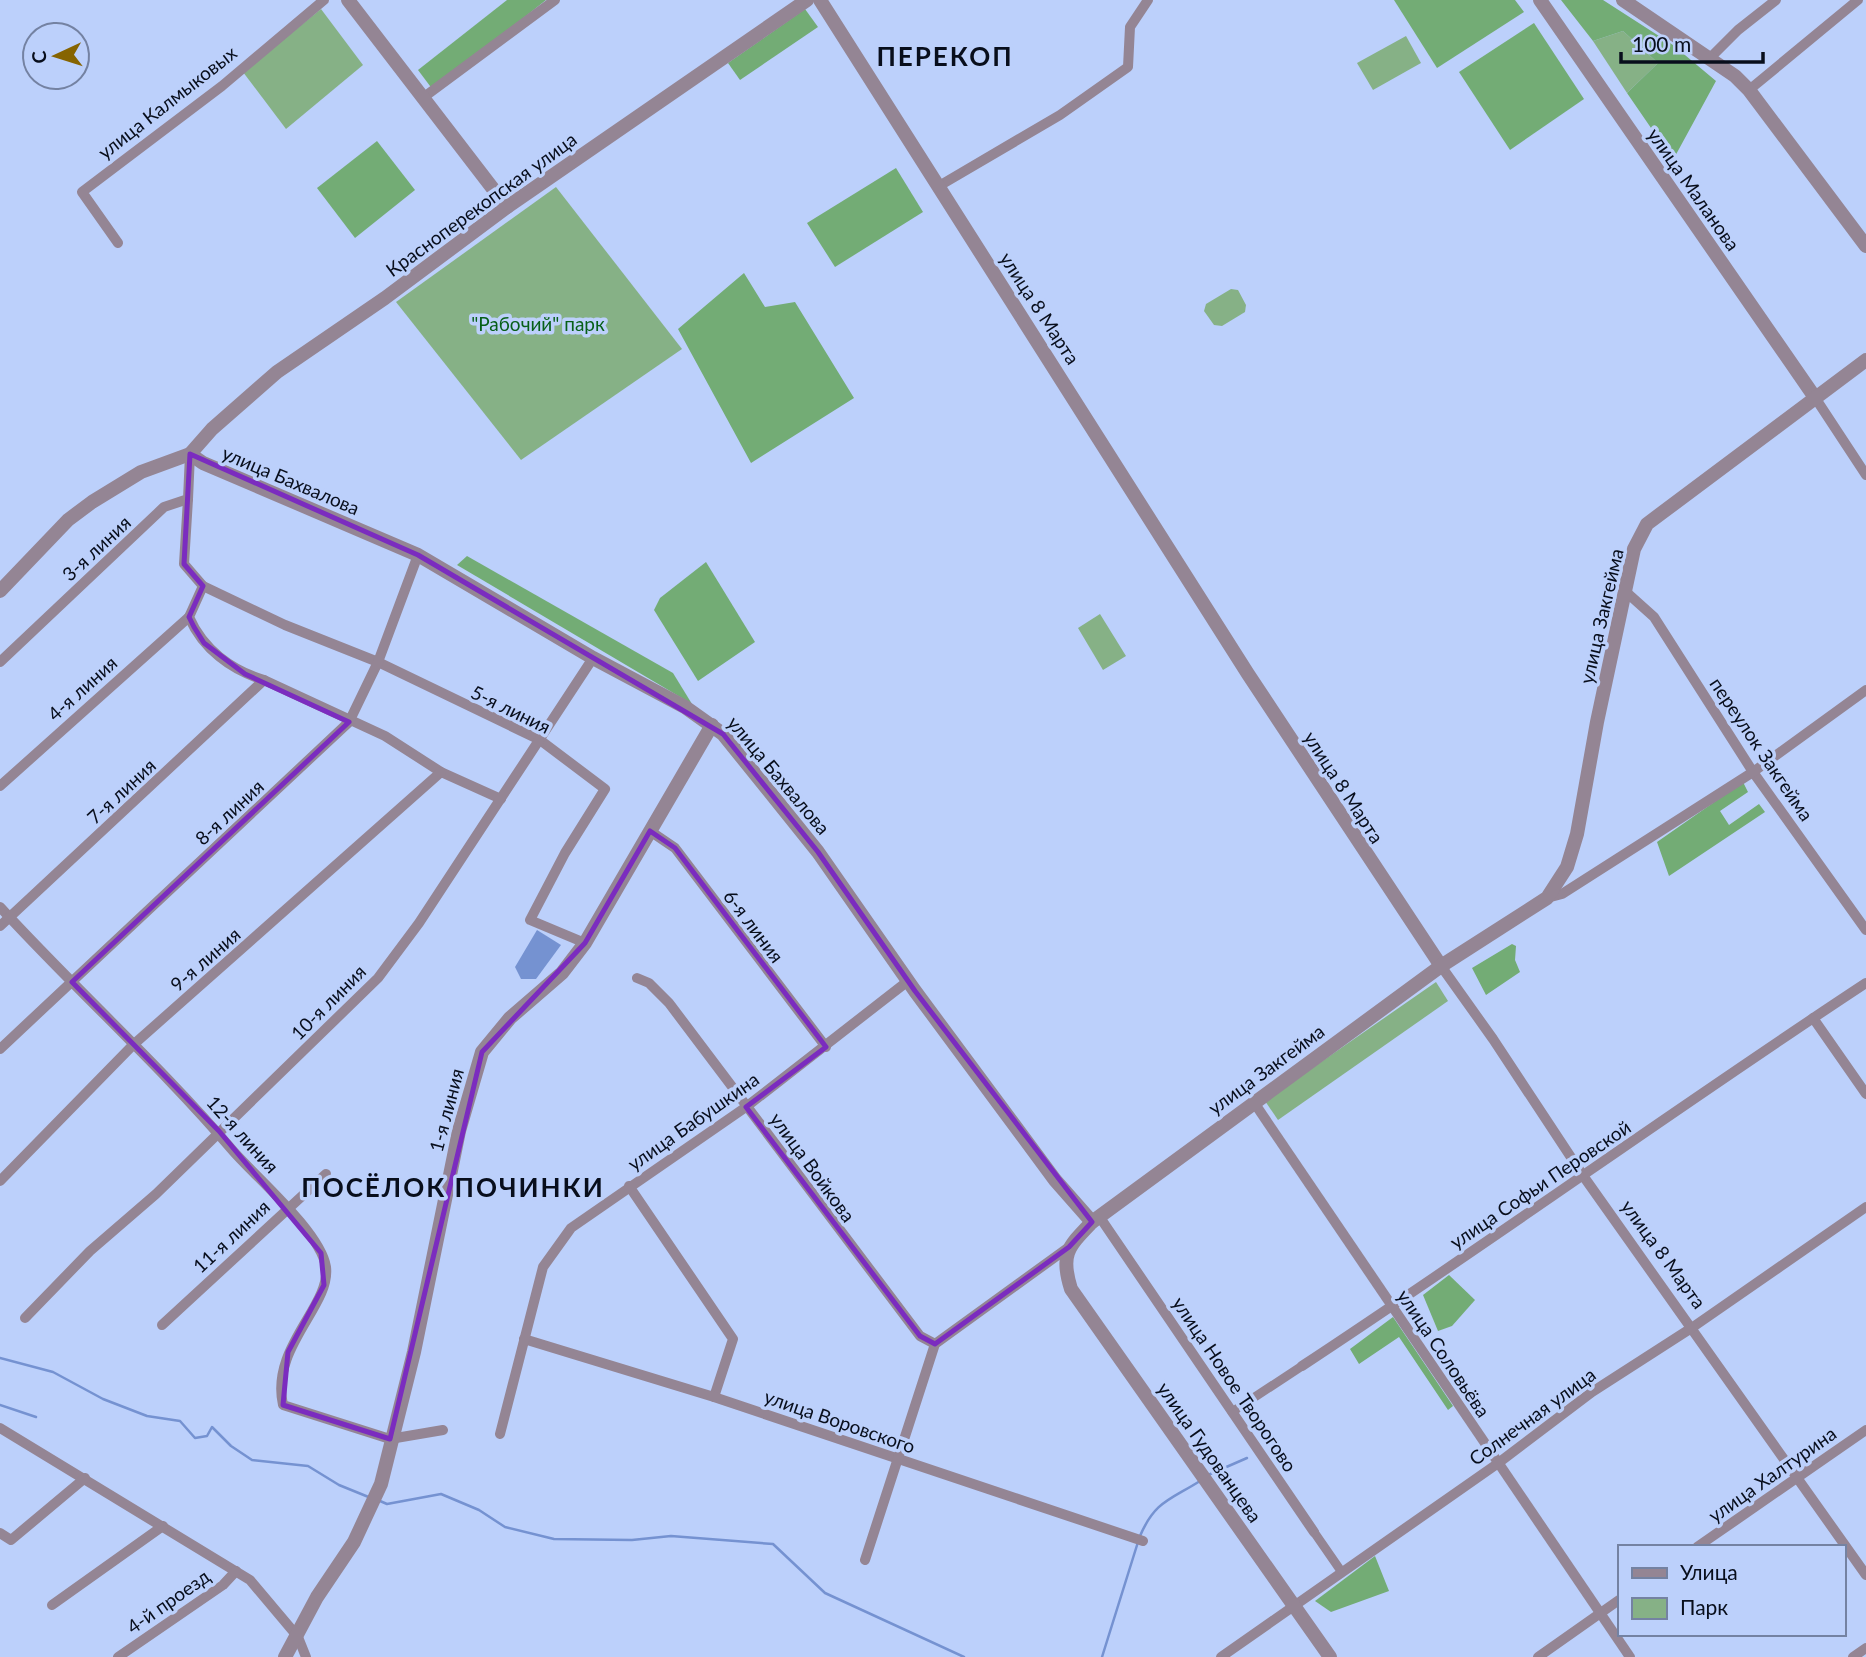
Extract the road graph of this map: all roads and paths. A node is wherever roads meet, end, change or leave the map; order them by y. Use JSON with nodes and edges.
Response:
{"nodes":[{"id":1,"x":324,"y":0,"type":"edge"},
{"id":2,"x":348,"y":0,"type":"edge"},
{"id":3,"x":555,"y":0,"type":"edge"},
{"id":4,"x":807,"y":0,"type":"edge"},
{"id":5,"x":820,"y":0,"type":"edge"},
{"id":6,"x":1148,"y":0,"type":"edge"},
{"id":7,"x":1540,"y":0,"type":"edge"},
{"id":8,"x":1622,"y":0,"type":"edge"},
{"id":9,"x":1776,"y":0,"type":"edge"},
{"id":10,"x":1858,"y":0,"type":"edge"},
{"id":11,"x":1709,"y":58,"type":"junction"},
{"id":12,"x":1749,"y":90,"type":"junction"},
{"id":13,"x":424,"y":97,"type":"junction"},
{"id":14,"x":939,"y":186,"type":"junction"},
{"id":15,"x":507,"y":207,"type":"junction"},
{"id":16,"x":118,"y":243,"type":"dead end"},
{"id":17,"x":1866,"y":246,"type":"edge"},
{"id":18,"x":1866,"y":360,"type":"edge"},
{"id":19,"x":1816,"y":399,"type":"junction"},
{"id":20,"x":190,"y":454,"type":"junction"},
{"id":21,"x":1866,"y":475,"type":"edge"},
{"id":22,"x":188,"y":499,"type":"junction"},
{"id":23,"x":418,"y":555,"type":"junction"},
{"id":24,"x":202,"y":586,"type":"junction"},
{"id":25,"x":0,"y":591,"type":"edge"},
{"id":26,"x":1625,"y":592,"type":"junction"},
{"id":27,"x":189,"y":617,"type":"junction"},
{"id":28,"x":593,"y":659,"type":"junction"},
{"id":29,"x":0,"y":662,"type":"edge"},
{"id":30,"x":378,"y":662,"type":"junction"},
{"id":31,"x":264,"y":680,"type":"junction"},
{"id":32,"x":1866,"y":690,"type":"edge"},
{"id":33,"x":349,"y":722,"type":"junction"},
{"id":34,"x":712,"y":725,"type":"junction"},
{"id":35,"x":540,"y":740,"type":"junction"},
{"id":36,"x":441,"y":772,"type":"junction"},
{"id":37,"x":1753,"y":772,"type":"junction"},
{"id":38,"x":0,"y":786,"type":"edge"},
{"id":39,"x":501,"y":799,"type":"junction"},
{"id":40,"x":650,"y":831,"type":"junction"},
{"id":41,"x":1547,"y":898,"type":"junction"},
{"id":42,"x":0,"y":907,"type":"edge"},
{"id":43,"x":9,"y":917,"type":"junction"},
{"id":44,"x":0,"y":926,"type":"edge"},
{"id":45,"x":1866,"y":930,"type":"edge"},
{"id":46,"x":585,"y":943,"type":"junction"},
{"id":47,"x":1441,"y":966,"type":"junction"},
{"id":48,"x":637,"y":978,"type":"dead end"},
{"id":49,"x":908,"y":981,"type":"junction"},
{"id":50,"x":72,"y":982,"type":"junction"},
{"id":51,"x":1866,"y":983,"type":"edge"},
{"id":52,"x":1813,"y":1018,"type":"junction"},
{"id":53,"x":133,"y":1045,"type":"junction"},
{"id":54,"x":826,"y":1047,"type":"junction"},
{"id":55,"x":0,"y":1049,"type":"edge"},
{"id":56,"x":1866,"y":1094,"type":"edge"},
{"id":57,"x":1253,"y":1101,"type":"junction"},
{"id":58,"x":746,"y":1107,"type":"junction"},
{"id":59,"x":219,"y":1131,"type":"junction"},
{"id":60,"x":326,"y":1174,"type":"dead end"},
{"id":61,"x":1584,"y":1177,"type":"junction"},
{"id":62,"x":0,"y":1181,"type":"edge"},
{"id":63,"x":629,"y":1186,"type":"junction"},
{"id":64,"x":1866,"y":1206,"type":"edge"},
{"id":65,"x":287,"y":1208,"type":"junction"},
{"id":66,"x":1095,"y":1219,"type":"junction"},
{"id":67,"x":1069,"y":1247,"type":"junction"},
{"id":68,"x":1392,"y":1306,"type":"junction"},
{"id":69,"x":25,"y":1318,"type":"dead end"},
{"id":70,"x":162,"y":1325,"type":"dead end"},
{"id":71,"x":1693,"y":1327,"type":"junction"},
{"id":72,"x":524,"y":1339,"type":"junction"},
{"id":73,"x":935,"y":1344,"type":"junction"},
{"id":74,"x":1302,"y":1366,"type":"joint"},
{"id":75,"x":715,"y":1397,"type":"junction"},
{"id":76,"x":1232,"y":1412,"type":"junction"},
{"id":77,"x":0,"y":1428,"type":"edge"},
{"id":78,"x":443,"y":1430,"type":"dead end"},
{"id":79,"x":1866,"y":1430,"type":"edge"},
{"id":80,"x":500,"y":1434,"type":"dead end"},
{"id":81,"x":390,"y":1439,"type":"junction"},
{"id":82,"x":896,"y":1459,"type":"junction"},
{"id":83,"x":1497,"y":1464,"type":"junction"},
{"id":84,"x":1798,"y":1477,"type":"junction"},
{"id":85,"x":85,"y":1478,"type":"junction"},
{"id":86,"x":163,"y":1526,"type":"junction"},
{"id":87,"x":1314,"y":1532,"type":"joint"},
{"id":88,"x":0,"y":1533,"type":"edge"},
{"id":89,"x":1143,"y":1541,"type":"dead end"},
{"id":90,"x":1700,"y":1545,"type":"edge"},
{"id":91,"x":864,"y":1560,"type":"dead end"},
{"id":92,"x":236,"y":1571,"type":"junction"},
{"id":93,"x":1341,"y":1571,"type":"junction"},
{"id":94,"x":1866,"y":1575,"type":"edge"},
{"id":95,"x":1618,"y":1601,"type":"edge"},
{"id":96,"x":1294,"y":1604,"type":"junction"},
{"id":97,"x":52,"y":1605,"type":"dead end"},
{"id":98,"x":1600,"y":1614,"type":"junction"},
{"id":99,"x":298,"y":1637,"type":"junction"},
{"id":100,"x":1866,"y":1648,"type":"edge"},
{"id":101,"x":118,"y":1657,"type":"edge"},
{"id":102,"x":285,"y":1657,"type":"edge"},
{"id":103,"x":306,"y":1657,"type":"edge"},
{"id":104,"x":1221,"y":1657,"type":"edge"},
{"id":105,"x":1329,"y":1657,"type":"edge"},
{"id":106,"x":1538,"y":1657,"type":"edge"},
{"id":107,"x":1630,"y":1657,"type":"edge"},
{"id":108,"x":1853,"y":1657,"type":"edge"}],
"edges":[{"from":1,"to":16,"type":"street","name":"улица Калмыковых"},
{"from":2,"to":13,"type":"street"},
{"from":3,"to":13,"type":"street"},
{"from":4,"to":15,"type":"street","name":"Красноперекопская улица"},
{"from":5,"to":14,"type":"street","name":"улица 8 Марта"},
{"from":6,"to":14,"type":"street"},
{"from":7,"to":19,"type":"street","name":"улица Маланова"},
{"from":8,"to":11,"type":"street"},
{"from":9,"to":11,"type":"street"},
{"from":10,"to":12,"type":"street"},
{"from":11,"to":12,"type":"street"},
{"from":12,"to":17,"type":"street"},
{"from":13,"to":15,"type":"street"},
{"from":14,"to":47,"type":"street","name":"улица 8 Марта"},
{"from":15,"to":20,"type":"street","name":"Красноперекопская улица"},
{"from":18,"to":19,"type":"street","name":"улица Закгейма"},
{"from":19,"to":21,"type":"street"},
{"from":19,"to":26,"type":"street","name":"улица Закгейма"},
{"from":20,"to":22,"type":"street"},
{"from":20,"to":23,"type":"street","name":"улица Бахвалова"},
{"from":20,"to":25,"type":"street"},
{"from":22,"to":24,"type":"street"},
{"from":22,"to":29,"type":"street","name":"3-я линия"},
{"from":23,"to":28,"type":"street","name":"улица Бахвалова"},
{"from":23,"to":30,"type":"street","name":"8-я линия"},
{"from":24,"to":27,"type":"street"},
{"from":24,"to":30,"type":"street","name":"5-я линия"},
{"from":26,"to":37,"type":"street","name":"переулок Закгейма"},
{"from":26,"to":41,"type":"street","name":"улица Закгейма"},
{"from":27,"to":31,"type":"street"},
{"from":27,"to":38,"type":"street","name":"4-я линия"},
{"from":28,"to":34,"type":"street","name":"улица Бахвалова"},
{"from":28,"to":35,"type":"street","name":"10-я линия"},
{"from":30,"to":33,"type":"street","name":"8-я линия"},
{"from":30,"to":35,"type":"street","name":"5-я линия"},
{"from":31,"to":33,"type":"street"},
{"from":31,"to":43,"type":"street","name":"7-я линия"},
{"from":32,"to":37,"type":"street","name":"улица Закгейма"},
{"from":33,"to":36,"type":"street"},
{"from":33,"to":50,"type":"street","name":"8-я линия"},
{"from":34,"to":40,"type":"street","name":"1-я линия"},
{"from":34,"to":49,"type":"street","name":"улица Бахвалова"},
{"from":35,"to":39,"type":"street","name":"10-я линия"},
{"from":35,"to":46,"type":"street","name":"5-я линия"},
{"from":36,"to":39,"type":"street"},
{"from":36,"to":53,"type":"street","name":"9-я линия"},
{"from":37,"to":41,"type":"street","name":"улица Закгейма"},
{"from":37,"to":45,"type":"street","name":"переулок Закгейма"},
{"from":39,"to":59,"type":"street","name":"10-я линия"},
{"from":40,"to":46,"type":"street","name":"1-я линия"},
{"from":40,"to":54,"type":"street","name":"6-я линия"},
{"from":41,"to":47,"type":"street","name":"улица Закгейма"},
{"from":42,"to":43,"type":"street","name":"12-я линия"},
{"from":43,"to":44,"type":"street","name":"7-я линия"},
{"from":43,"to":50,"type":"street","name":"12-я линия"},
{"from":46,"to":81,"type":"street","name":"1-я линия"},
{"from":47,"to":57,"type":"street","name":"улица Закгейма"},
{"from":47,"to":61,"type":"street","name":"улица 8 Марта"},
{"from":48,"to":58,"type":"street","name":"улица Войкова"},
{"from":49,"to":54,"type":"street","name":"улица Бабушкина"},
{"from":49,"to":66,"type":"street","name":"улица Бахвалова"},
{"from":50,"to":53,"type":"street","name":"12-я линия"},
{"from":50,"to":55,"type":"street","name":"8-я линия"},
{"from":51,"to":52,"type":"street","name":"улица Софьи Перовской"},
{"from":52,"to":56,"type":"street"},
{"from":52,"to":61,"type":"street","name":"улица Софьи Перовской"},
{"from":53,"to":59,"type":"street","name":"12-я линия"},
{"from":53,"to":62,"type":"street","name":"9-я линия"},
{"from":54,"to":58,"type":"street","name":"улица Бабушкина"},
{"from":57,"to":66,"type":"street","name":"улица Закгейма"},
{"from":57,"to":68,"type":"street","name":"улица Соловьёва"},
{"from":58,"to":63,"type":"street","name":"улица Бабушкина"},
{"from":58,"to":73,"type":"street","name":"улица Войкова"},
{"from":59,"to":65,"type":"street","name":"12-я линия"},
{"from":59,"to":69,"type":"street","name":"10-я линия"},
{"from":60,"to":65,"type":"street","name":"11-я линия"},
{"from":61,"to":68,"type":"street","name":"улица Софьи Перовской"},
{"from":61,"to":71,"type":"street","name":"улица 8 Марта"},
{"from":63,"to":72,"type":"street","name":"улица Бабушкина"},
{"from":63,"to":75,"type":"street"},
{"from":64,"to":71,"type":"street","name":"Солнечная улица"},
{"from":65,"to":70,"type":"street","name":"11-я линия"},
{"from":65,"to":81,"type":"street","name":"12-я линия"},
{"from":66,"to":67,"type":"street","name":"улица Закгейма"},
{"from":66,"to":76,"type":"street","name":"улица Новое Творогово"},
{"from":67,"to":73,"type":"street"},
{"from":67,"to":96,"type":"street","name":"улица Гудованцева"},
{"from":68,"to":74,"type":"street","name":"улица Софьи Перовской"},
{"from":68,"to":83,"type":"street","name":"улица Соловьёва"},
{"from":71,"to":83,"type":"street","name":"Солнечная улица"},
{"from":71,"to":84,"type":"street","name":"улица 8 Марта"},
{"from":72,"to":75,"type":"street","name":"улица Воровского"},
{"from":72,"to":80,"type":"street","name":"улица Бабушкина"},
{"from":73,"to":82,"type":"street"},
{"from":74,"to":76,"type":"street","name":"улица Софьи Перовской"},
{"from":75,"to":82,"type":"street","name":"улица Воровского"},
{"from":76,"to":87,"type":"street","name":"улица Новое Творогово"},
{"from":77,"to":85,"type":"street"},
{"from":78,"to":81,"type":"street"},
{"from":79,"to":84,"type":"street","name":"улица Халтурина"},
{"from":81,"to":99,"type":"street","name":"1-я линия"},
{"from":82,"to":89,"type":"street","name":"улица Воровского"},
{"from":82,"to":91,"type":"street"},
{"from":83,"to":93,"type":"street","name":"Солнечная улица"},
{"from":83,"to":98,"type":"street","name":"улица Соловьёва"},
{"from":84,"to":90,"type":"street","name":"улица Халтурина"},
{"from":84,"to":94,"type":"street","name":"улица 8 Марта"},
{"from":85,"to":86,"type":"street"},
{"from":85,"to":88,"type":"street"},
{"from":86,"to":92,"type":"street"},
{"from":86,"to":97,"type":"street"},
{"from":87,"to":93,"type":"street","name":"улица Новое Творогово"},
{"from":92,"to":99,"type":"street"},
{"from":92,"to":101,"type":"street","name":"4-й проезд"},
{"from":93,"to":96,"type":"street","name":"Солнечная улица"},
{"from":95,"to":98,"type":"street"},
{"from":96,"to":104,"type":"street","name":"Солнечная улица"},
{"from":96,"to":105,"type":"street","name":"улица Гудованцева"},
{"from":98,"to":106,"type":"street"},
{"from":98,"to":107,"type":"street","name":"улица Соловьёва"},
{"from":99,"to":102,"type":"street","name":"1-я линия"},
{"from":99,"to":103,"type":"street"},
{"from":100,"to":108,"type":"street"}]}
